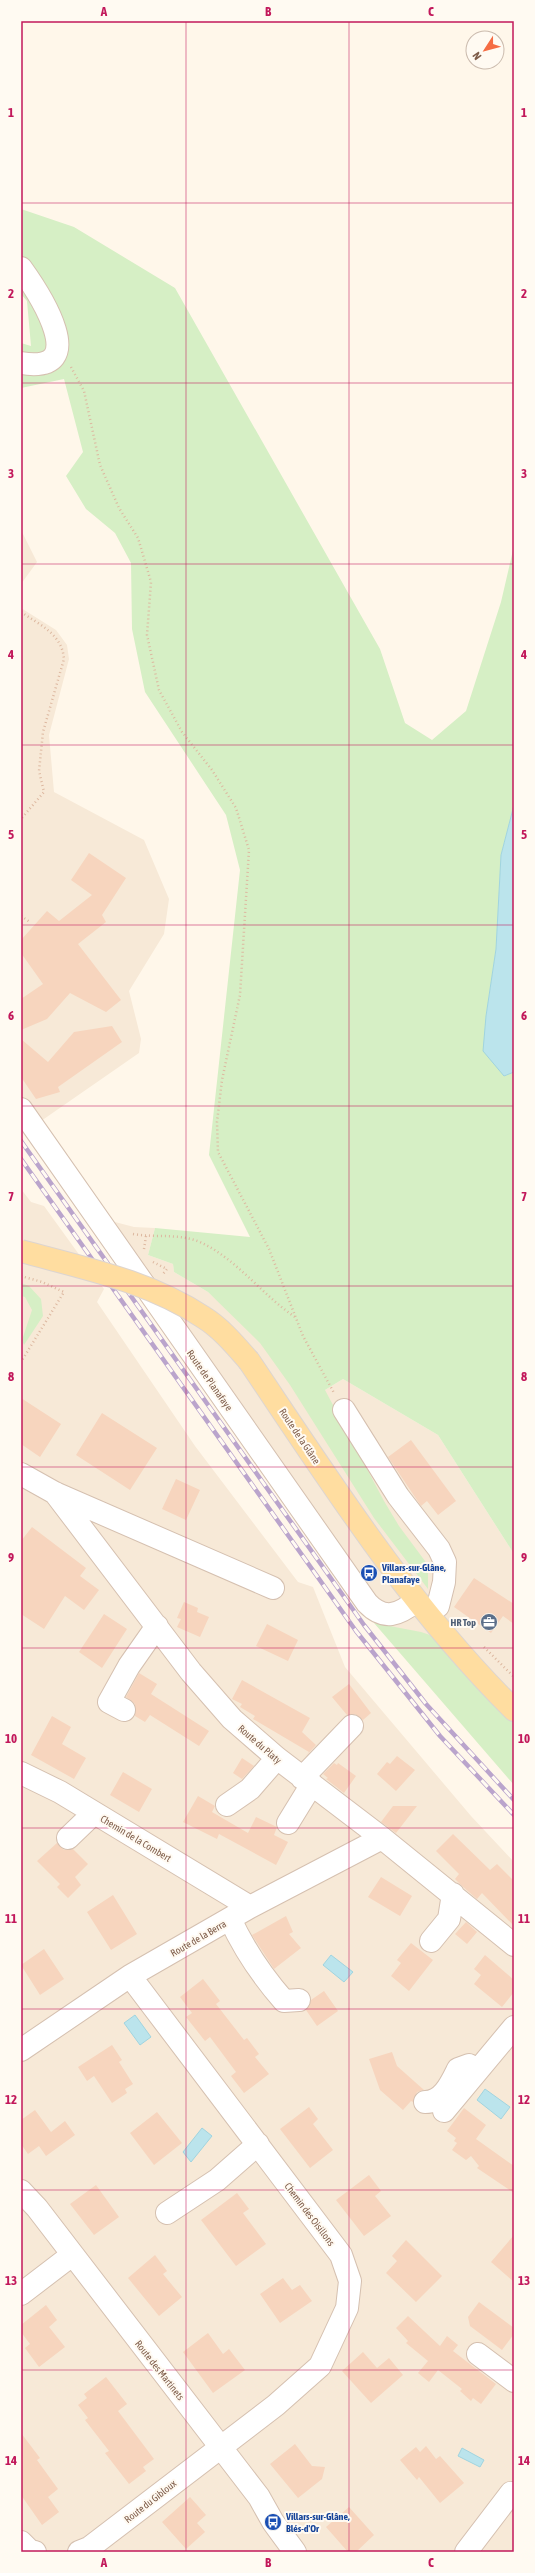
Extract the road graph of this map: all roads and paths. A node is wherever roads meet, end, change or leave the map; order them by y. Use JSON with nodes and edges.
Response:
{"nodes":[{"id":1,"x":21,"y":268,"type":"edge"},
{"id":2,"x":54,"y":354,"type":"junction"},
{"id":3,"x":21,"y":363,"type":"edge"},
{"id":4,"x":21,"y":612,"type":"edge"},
{"id":5,"x":21,"y":819,"type":"edge"},
{"id":6,"x":21,"y":916,"type":"edge"},
{"id":7,"x":30,"y":922,"type":"dead end"},
{"id":8,"x":21,"y":1110,"type":"edge"},
{"id":9,"x":104,"y":1229,"type":"junction"},
{"id":10,"x":21,"y":1251,"type":"edge"},
{"id":11,"x":21,"y":1276,"type":"edge"},
{"id":12,"x":295,"y":1318,"type":"junction"},
{"id":13,"x":21,"y":1362,"type":"edge"},
{"id":14,"x":344,"y":1410,"type":"joint"},
{"id":15,"x":21,"y":1474,"type":"edge"},
{"id":16,"x":56,"y":1493,"type":"junction"},
{"id":17,"x":273,"y":1588,"type":"dead end"},
{"id":18,"x":416,"y":1601,"type":"junction"},
{"id":19,"x":438,"y":1606,"type":"dead end"},
{"id":20,"x":157,"y":1626,"type":"junction"},
{"id":21,"x":124,"y":1710,"type":"dead end"},
{"id":22,"x":514,"y":1710,"type":"edge"},
{"id":23,"x":352,"y":1726,"type":"dead end"},
{"id":24,"x":277,"y":1758,"type":"junction"},
{"id":25,"x":21,"y":1773,"type":"edge"},
{"id":26,"x":307,"y":1781,"type":"junction"},
{"id":27,"x":227,"y":1805,"type":"dead end"},
{"id":28,"x":94,"y":1812,"type":"junction"},
{"id":29,"x":288,"y":1823,"type":"dead end"},
{"id":30,"x":68,"y":1838,"type":"dead end"},
{"id":31,"x":382,"y":1838,"type":"junction"},
{"id":32,"x":453,"y":1894,"type":"junction"},
{"id":33,"x":250,"y":1907,"type":"junction"},
{"id":34,"x":230,"y":1919,"type":"junction"},
{"id":35,"x":431,"y":1941,"type":"dead end"},
{"id":36,"x":514,"y":1945,"type":"edge"},
{"id":37,"x":130,"y":1976,"type":"junction"},
{"id":38,"x":299,"y":2000,"type":"dead end"},
{"id":39,"x":514,"y":2027,"type":"edge"},
{"id":40,"x":21,"y":2050,"type":"edge"},
{"id":41,"x":478,"y":2070,"type":"junction"},
{"id":42,"x":425,"y":2102,"type":"dead end"},
{"id":43,"x":444,"y":2111,"type":"dead end"},
{"id":44,"x":258,"y":2144,"type":"junction"},
{"id":45,"x":21,"y":2191,"type":"edge"},
{"id":46,"x":167,"y":2213,"type":"dead end"},
{"id":47,"x":72,"y":2255,"type":"junction"},
{"id":48,"x":21,"y":2294,"type":"edge"},
{"id":49,"x":478,"y":2354,"type":"dead end"},
{"id":50,"x":514,"y":2381,"type":"edge"},
{"id":51,"x":220,"y":2447,"type":"junction"},
{"id":52,"x":513,"y":2492,"type":"edge"},
{"id":53,"x":21,"y":2542,"type":"edge"},
{"id":54,"x":35,"y":2552,"type":"edge"},
{"id":55,"x":78,"y":2552,"type":"edge"},
{"id":56,"x":295,"y":2552,"type":"edge"},
{"id":57,"x":466,"y":2552,"type":"edge"}],
"edges":[{"from":1,"to":2,"type":"street"},
{"from":2,"to":3,"type":"street"},
{"from":2,"to":12,"type":"path"},
{"from":4,"to":5,"type":"path"},
{"from":6,"to":7,"type":"path"},
{"from":8,"to":9,"type":"street","name":"Route de Planafaye"},
{"from":9,"to":12,"type":"path"},
{"from":9,"to":18,"type":"street","name":"Route de Planafaye"},
{"from":10,"to":18,"type":"main road","name":"Route de la Glâne","bridge":true},
{"from":11,"to":13,"type":"path"},
{"from":12,"to":14,"type":"path"},
{"from":14,"to":19,"type":"street"},
{"from":15,"to":16,"type":"street","name":"Route du Platy"},
{"from":16,"to":17,"type":"street","name":"Route du Platy"},
{"from":16,"to":20,"type":"street","name":"Route du Platy"},
{"from":18,"to":22,"type":"main road","name":"Route de la Glâne"},
{"from":20,"to":21,"type":"street"},
{"from":20,"to":24,"type":"street","name":"Route du Platy"},
{"from":23,"to":26,"type":"street"},
{"from":24,"to":26,"type":"street","name":"Route du Platy"},
{"from":24,"to":27,"type":"street"},
{"from":25,"to":28,"type":"street","name":"Chemin de la Combert"},
{"from":26,"to":29,"type":"street"},
{"from":26,"to":31,"type":"street","name":"Route du Platy"},
{"from":28,"to":30,"type":"street"},
{"from":28,"to":33,"type":"street","name":"Chemin de la Combert"},
{"from":31,"to":32,"type":"street","name":"Route du Platy"},
{"from":31,"to":33,"type":"street","name":"Route de la Berra"},
{"from":32,"to":35,"type":"street"},
{"from":32,"to":36,"type":"street","name":"Route du Platy"},
{"from":33,"to":34,"type":"street","name":"Route de la Berra"},
{"from":34,"to":37,"type":"street","name":"Route de la Berra"},
{"from":34,"to":38,"type":"street"},
{"from":37,"to":40,"type":"street","name":"Route de la Berra"},
{"from":37,"to":44,"type":"street","name":"Chemin des Oisillons"},
{"from":39,"to":41,"type":"street"},
{"from":41,"to":42,"type":"street"},
{"from":41,"to":43,"type":"street"},
{"from":44,"to":46,"type":"street"},
{"from":44,"to":51,"type":"street","name":"Chemin des Oisillons"},
{"from":45,"to":47,"type":"street","name":"Route des Martinets"},
{"from":47,"to":48,"type":"street"},
{"from":47,"to":51,"type":"street","name":"Route des Martinets"},
{"from":49,"to":50,"type":"street"},
{"from":51,"to":55,"type":"street","name":"Route du Gibloux"},
{"from":51,"to":56,"type":"street","name":"Route des Martinets"},
{"from":52,"to":57,"type":"street"},
{"from":53,"to":54,"type":"street"}]}
